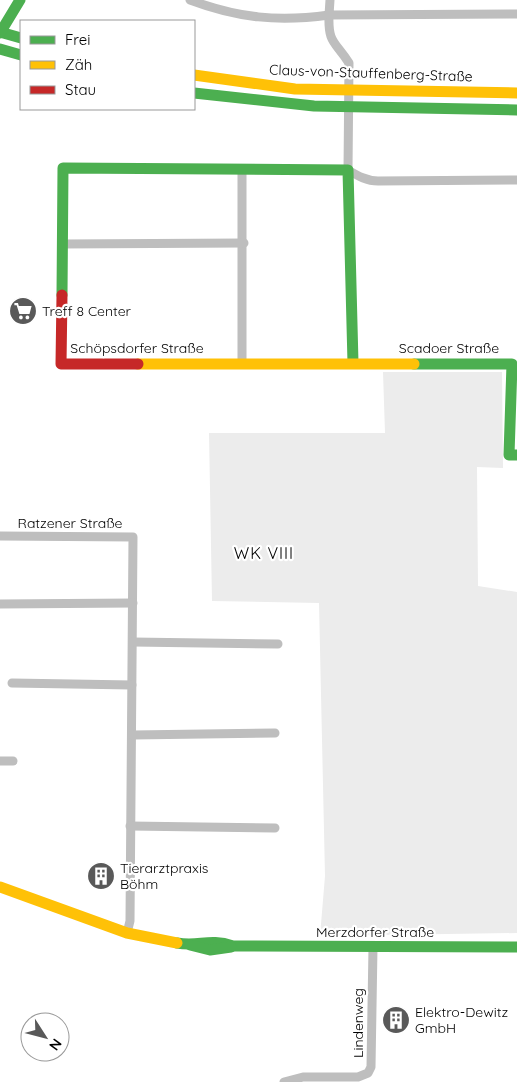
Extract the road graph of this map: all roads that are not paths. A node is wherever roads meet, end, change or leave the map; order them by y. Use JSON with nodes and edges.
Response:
{"nodes":[{"id":1,"x":20,"y":0,"type":"edge"},
{"id":2,"x":190,"y":0,"type":"edge"},
{"id":3,"x":330,"y":0,"type":"edge"},
{"id":4,"x":517,"y":14,"type":"edge"},
{"id":5,"x":328,"y":15,"type":"junction"},
{"id":6,"x":0,"y":33,"type":"edge"},
{"id":7,"x":20,"y":38,"type":"edge"},
{"id":8,"x":0,"y":49,"type":"edge"},
{"id":9,"x":20,"y":55,"type":"edge"},
{"id":10,"x":195,"y":75,"type":"edge"},
{"id":11,"x":350,"y":91,"type":"junction"},
{"id":12,"x":195,"y":93,"type":"edge"},
{"id":13,"x":517,"y":93,"type":"edge"},
{"id":14,"x":349,"y":108,"type":"junction"},
{"id":15,"x":517,"y":110,"type":"edge"},
{"id":16,"x":242,"y":170,"type":"junction"},
{"id":17,"x":348,"y":170,"type":"junction"},
{"id":18,"x":517,"y":180,"type":"edge"},
{"id":19,"x":244,"y":243,"type":"junction"},
{"id":20,"x":62,"y":244,"type":"junction"},
{"id":21,"x":242,"y":363,"type":"junction"},
{"id":22,"x":353,"y":363,"type":"junction"},
{"id":23,"x":377,"y":363,"type":"joint"},
{"id":24,"x":517,"y":455,"type":"edge"},
{"id":25,"x":0,"y":536,"type":"edge"},
{"id":26,"x":132,"y":603,"type":"junction"},
{"id":27,"x":0,"y":604,"type":"edge"},
{"id":28,"x":133,"y":642,"type":"junction"},
{"id":29,"x":278,"y":644,"type":"dead end"},
{"id":30,"x":12,"y":683,"type":"dead end"},
{"id":31,"x":132,"y":685,"type":"junction"},
{"id":32,"x":275,"y":734,"type":"dead end"},
{"id":33,"x":132,"y":735,"type":"junction"},
{"id":34,"x":0,"y":761,"type":"edge"},
{"id":35,"x":13,"y":761,"type":"dead end"},
{"id":36,"x":130,"y":826,"type":"junction"},
{"id":37,"x":275,"y":828,"type":"dead end"},
{"id":38,"x":0,"y":887,"type":"edge"},
{"id":39,"x":127,"y":933,"type":"junction"},
{"id":40,"x":372,"y":947,"type":"junction"},
{"id":41,"x":517,"y":948,"type":"edge"},
{"id":42,"x":284,"y":1082,"type":"edge"}],
"edges":[{"from":1,"to":6,"type":"street"},
{"from":2,"to":5,"type":"street"},
{"from":3,"to":5,"type":"street"},
{"from":4,"to":5,"type":"street"},
{"from":5,"to":11,"type":"street"},
{"from":6,"to":7,"type":"street"},
{"from":8,"to":9,"type":"street"},
{"from":10,"to":11,"type":"street","name":"Claus-von-Stauffenberg-Straße"},
{"from":11,"to":13,"type":"street","name":"Claus-von-Stauffenberg-Straße"},
{"from":11,"to":14,"type":"street"},
{"from":12,"to":14,"type":"street"},
{"from":14,"to":15,"type":"street"},
{"from":14,"to":17,"type":"street"},
{"from":16,"to":17,"type":"street","name":"Schöpsdorfer Straße"},
{"from":16,"to":19,"type":"street"},
{"from":16,"to":20,"type":"street","name":"Schöpsdorfer Straße"},
{"from":17,"to":18,"type":"street"},
{"from":17,"to":22,"type":"street"},
{"from":19,"to":20,"type":"street"},
{"from":19,"to":21,"type":"street"},
{"from":20,"to":21,"type":"street","name":"Schöpsdorfer Straße"},
{"from":21,"to":22,"type":"street","name":"Schöpsdorfer Straße"},
{"from":22,"to":23,"type":"street","name":"Schöpsdorfer Straße"},
{"from":23,"to":24,"type":"street","name":"Scadoer Straße"},
{"from":25,"to":26,"type":"street","name":"Ratzener Straße"},
{"from":26,"to":27,"type":"street"},
{"from":26,"to":28,"type":"street","name":"Ratzener Straße"},
{"from":28,"to":29,"type":"street"},
{"from":28,"to":31,"type":"street","name":"Ratzener Straße"},
{"from":30,"to":31,"type":"street"},
{"from":31,"to":33,"type":"street","name":"Ratzener Straße"},
{"from":32,"to":33,"type":"street"},
{"from":33,"to":36,"type":"street","name":"Ratzener Straße"},
{"from":34,"to":35,"type":"street"},
{"from":36,"to":37,"type":"street"},
{"from":36,"to":39,"type":"street","name":"Ratzener Straße"},
{"from":38,"to":39,"type":"street","name":"Merzdorfer Straße"},
{"from":39,"to":40,"type":"street","name":"Merzdorfer Straße"},
{"from":40,"to":41,"type":"street","name":"Merzdorfer Straße"},
{"from":40,"to":42,"type":"street","name":"Lindenweg"}]}
